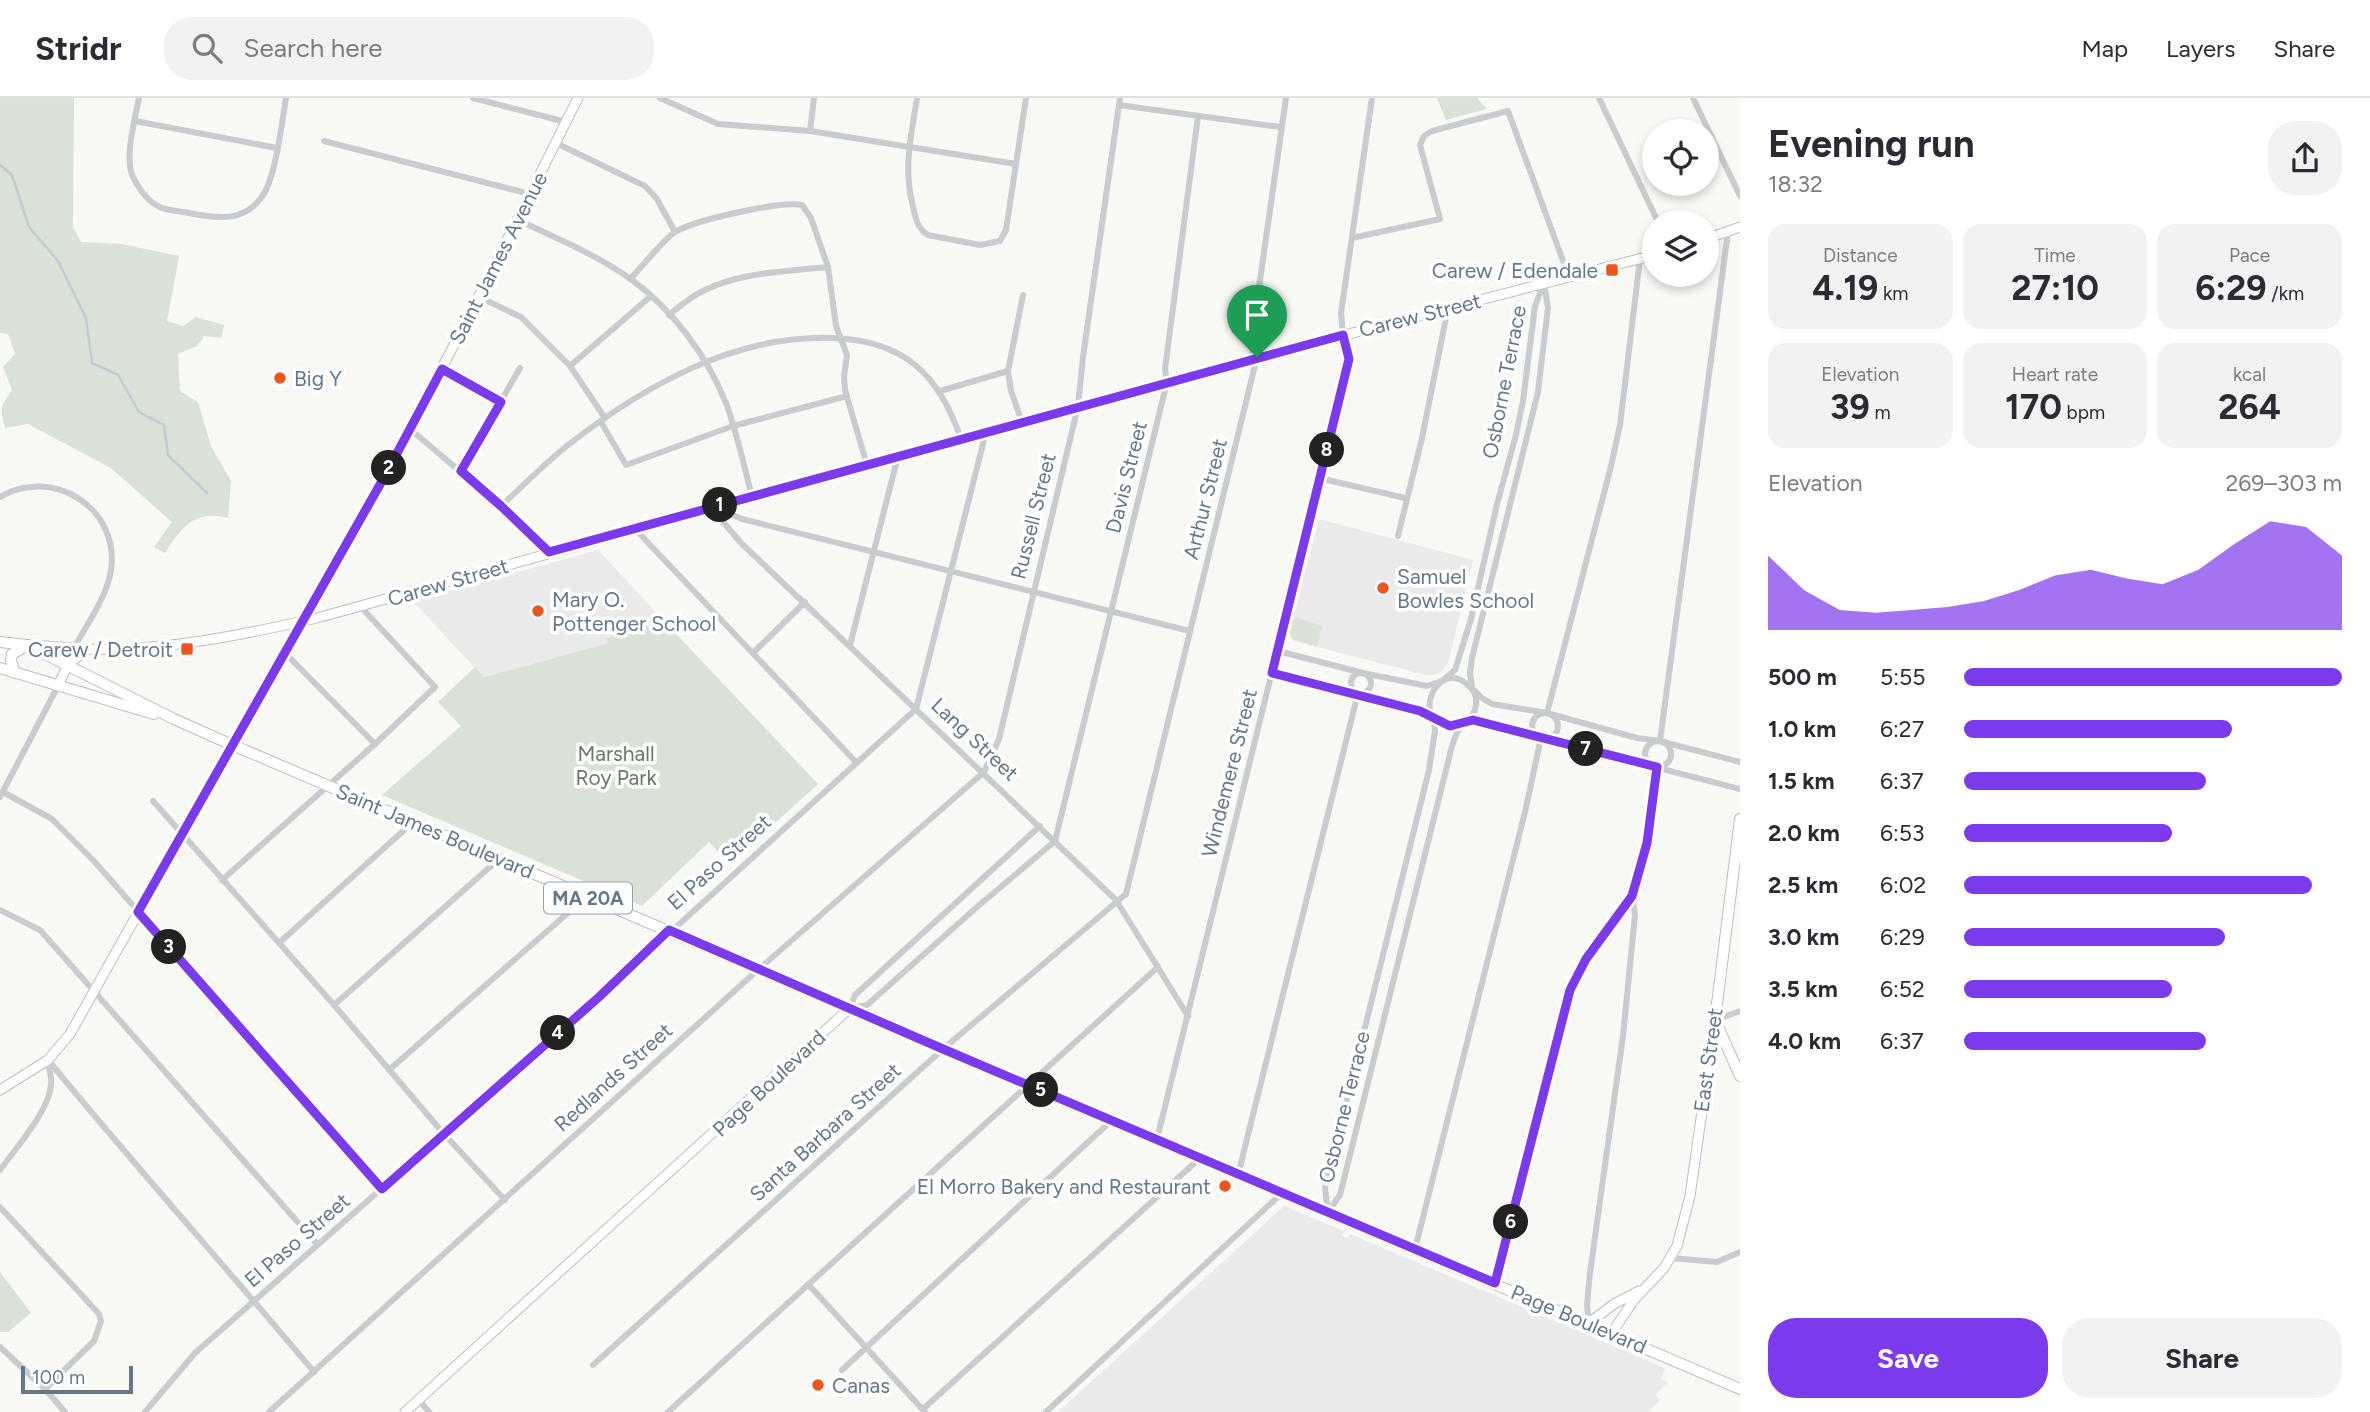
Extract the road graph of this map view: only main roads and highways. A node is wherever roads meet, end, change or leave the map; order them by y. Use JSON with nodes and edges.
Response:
{"nodes":[{"id":1,"x":0,"y":642,"type":"edge"},
{"id":2,"x":27,"y":645,"type":"junction"},
{"id":3,"x":0,"y":668,"type":"edge"},
{"id":4,"x":15,"y":673,"type":"junction"},
{"id":5,"x":174,"y":719,"type":"junction"},
{"id":6,"x":1740,"y":819,"type":"edge"},
{"id":7,"x":850,"y":1009,"type":"joint"},
{"id":8,"x":1740,"y":1076,"type":"edge"},
{"id":9,"x":1740,"y":1389,"type":"edge"}],
"edges":[{"from":1,"to":2,"type":"main road","name":"Carew Street","number":"MA 20A"},
{"from":2,"to":4,"type":"main road"},
{"from":2,"to":5,"type":"main road","name":"Saint James Boulevard","number":"MA 20A"},
{"from":3,"to":4,"type":"main road","number":"MA 20A"},
{"from":4,"to":5,"type":"main road","name":"Saint James Boulevard","number":"MA 20A"},
{"from":5,"to":7,"type":"main road","name":"Saint James Boulevard","number":"MA 20A"},
{"from":6,"to":8,"type":"main road","name":"East Street"},
{"from":7,"to":9,"type":"main road","name":"Page Boulevard","number":"MA 20A"}]}
